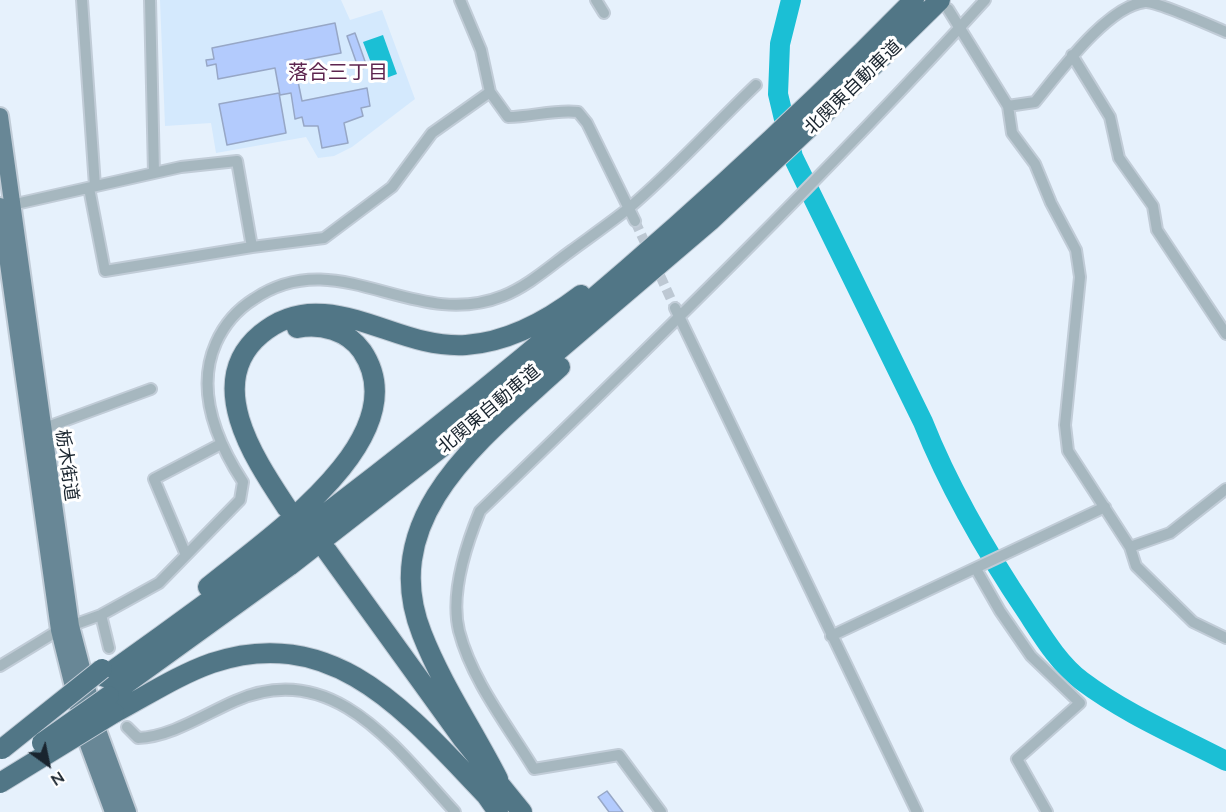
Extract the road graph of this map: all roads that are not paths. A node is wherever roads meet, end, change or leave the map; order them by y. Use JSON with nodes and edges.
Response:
{"nodes":[{"id":1,"x":82,"y":0,"type":"edge"},
{"id":2,"x":150,"y":0,"type":"edge"},
{"id":3,"x":460,"y":0,"type":"edge"},
{"id":4,"x":596,"y":0,"type":"edge"},
{"id":5,"x":914,"y":0,"type":"edge"},
{"id":6,"x":985,"y":0,"type":"edge"},
{"id":7,"x":944,"y":4,"type":"edge"},
{"id":8,"x":604,"y":13,"type":"dead end"},
{"id":9,"x":960,"y":28,"type":"junction"},
{"id":10,"x":1226,"y":32,"type":"edge"},
{"id":11,"x":1072,"y":56,"type":"junction"},
{"id":12,"x":756,"y":85,"type":"dead end"},
{"id":13,"x":490,"y":92,"type":"junction"},
{"id":14,"x":1008,"y":106,"type":"junction"},
{"id":15,"x":0,"y":116,"type":"edge"},
{"id":16,"x":761,"y":147,"type":"junction"},
{"id":17,"x":154,"y":173,"type":"junction"},
{"id":18,"x":92,"y":187,"type":"junction"},
{"id":19,"x":4,"y":206,"type":"edge"},
{"id":20,"x":630,"y":207,"type":"junction"},
{"id":21,"x":635,"y":221,"type":"tunnel mouth"},
{"id":22,"x":710,"y":221,"type":"junction"},
{"id":23,"x":252,"y":247,"type":"junction"},
{"id":24,"x":675,"y":308,"type":"tunnel mouth"},
{"id":25,"x":680,"y":318,"type":"junction"},
{"id":26,"x":1226,"y":334,"type":"edge"},
{"id":27,"x":151,"y":388,"type":"dead end"},
{"id":28,"x":42,"y":429,"type":"junction"},
{"id":29,"x":221,"y":444,"type":"junction"},
{"id":30,"x":1226,"y":489,"type":"edge"},
{"id":31,"x":1105,"y":507,"type":"junction"},
{"id":32,"x":1130,"y":547,"type":"junction"},
{"id":33,"x":186,"y":555,"type":"junction"},
{"id":34,"x":981,"y":566,"type":"junction"},
{"id":35,"x":101,"y":615,"type":"junction"},
{"id":36,"x":65,"y":628,"type":"junction"},
{"id":37,"x":831,"y":636,"type":"junction"},
{"id":38,"x":1226,"y":638,"type":"edge"},
{"id":39,"x":109,"y":648,"type":"dead end"},
{"id":40,"x":0,"y":666,"type":"edge"},
{"id":41,"x":103,"y":673,"type":"junction"},
{"id":42,"x":117,"y":712,"type":"junction"},
{"id":43,"x":1,"y":749,"type":"edge"},
{"id":44,"x":0,"y":772,"type":"edge"},
{"id":45,"x":498,"y":779,"type":"junction"},
{"id":46,"x":0,"y":783,"type":"edge"},
{"id":47,"x":486,"y":795,"type":"junction"},
{"id":48,"x":113,"y":812,"type":"edge"},
{"id":49,"x":128,"y":812,"type":"edge"},
{"id":50,"x":455,"y":812,"type":"edge"},
{"id":51,"x":498,"y":812,"type":"edge"},
{"id":52,"x":522,"y":812,"type":"edge"},
{"id":53,"x":661,"y":812,"type":"edge"},
{"id":54,"x":917,"y":812,"type":"edge"},
{"id":55,"x":1047,"y":812,"type":"edge"}],
"edges":[{"from":1,"to":18,"type":"street"},
{"from":2,"to":17,"type":"street"},
{"from":3,"to":13,"type":"street"},
{"from":4,"to":8,"type":"street"},
{"from":5,"to":16,"type":"highway","name":"北関東自動車道"},
{"from":6,"to":9,"type":"street"},
{"from":7,"to":9,"type":"street"},
{"from":7,"to":22,"type":"highway","name":"北関東自動車道"},
{"from":9,"to":14,"type":"street"},
{"from":9,"to":25,"type":"street"},
{"from":10,"to":11,"type":"street"},
{"from":11,"to":14,"type":"street"},
{"from":11,"to":26,"type":"street"},
{"from":12,"to":20,"type":"street"},
{"from":13,"to":20,"type":"street"},
{"from":13,"to":23,"type":"street"},
{"from":14,"to":31,"type":"street"},
{"from":15,"to":19,"type":"main road","name":"栃木街道"},
{"from":16,"to":41,"type":"highway","name":"北関東自動車道"},
{"from":16,"to":41,"type":"highway"},
{"from":17,"to":18,"type":"street"},
{"from":17,"to":23,"type":"street"},
{"from":18,"to":19,"type":"street"},
{"from":18,"to":23,"type":"street"},
{"from":19,"to":28,"type":"main road","name":"栃木街道"},
{"from":19,"to":36,"type":"main road","name":"栃木街道"},
{"from":20,"to":21,"type":"street"},
{"from":20,"to":29,"type":"street"},
{"from":22,"to":42,"type":"highway","name":"北関東自動車道"},
{"from":22,"to":45,"type":"highway"},
{"from":24,"to":25,"type":"street"},
{"from":25,"to":37,"type":"street"},
{"from":25,"to":53,"type":"street"},
{"from":27,"to":28,"type":"street"},
{"from":28,"to":36,"type":"main road","name":"栃木街道"},
{"from":29,"to":33,"type":"street"},
{"from":29,"to":33,"type":"street"},
{"from":30,"to":32,"type":"street"},
{"from":31,"to":32,"type":"street"},
{"from":31,"to":34,"type":"street"},
{"from":32,"to":38,"type":"street"},
{"from":33,"to":35,"type":"street"},
{"from":34,"to":37,"type":"street"},
{"from":34,"to":55,"type":"street"},
{"from":35,"to":36,"type":"street"},
{"from":35,"to":39,"type":"street"},
{"from":36,"to":40,"type":"street"},
{"from":36,"to":48,"type":"main road","name":"栃木街道"},
{"from":36,"to":49,"type":"main road","name":"栃木街道"},
{"from":37,"to":54,"type":"street"},
{"from":41,"to":43,"type":"highway","bridge":true},
{"from":42,"to":44,"type":"highway","name":"北関東自動車道","bridge":true},
{"from":42,"to":46,"type":"highway","bridge":true},
{"from":42,"to":47,"type":"highway"},
{"from":42,"to":50,"type":"street"},
{"from":45,"to":47,"type":"highway"},
{"from":45,"to":52,"type":"highway"},
{"from":47,"to":51,"type":"highway"}]}
